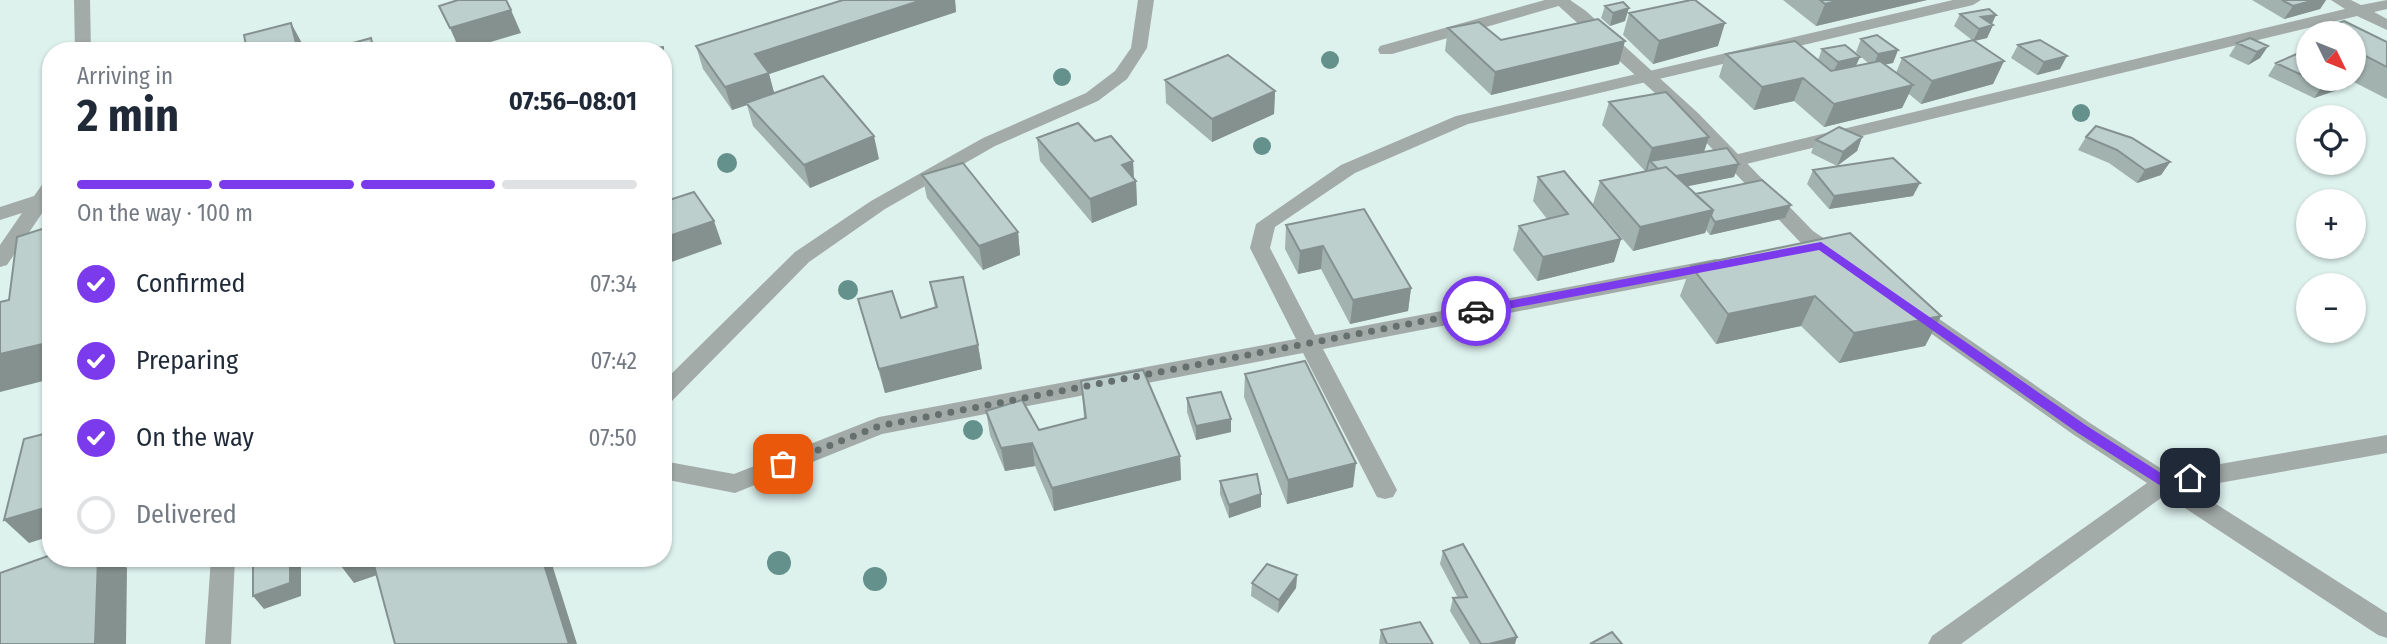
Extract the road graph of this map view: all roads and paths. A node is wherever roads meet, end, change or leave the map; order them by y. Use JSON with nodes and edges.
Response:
{"nodes":[{"id":1,"x":82,"y":0,"type":"edge"},
{"id":2,"x":1146,"y":0,"type":"edge"},
{"id":3,"x":1561,"y":0,"type":"edge"},
{"id":4,"x":1973,"y":0,"type":"edge"},
{"id":5,"x":2339,"y":0,"type":"edge"},
{"id":6,"x":2387,"y":5,"type":"edge"},
{"id":7,"x":2362,"y":12,"type":"junction"},
{"id":8,"x":2387,"y":25,"type":"edge"},
{"id":9,"x":83,"y":42,"type":"edge"},
{"id":10,"x":1387,"y":50,"type":"dead end"},
{"id":11,"x":1648,"y":76,"type":"junction"},
{"id":12,"x":1734,"y":161,"type":"junction"},
{"id":13,"x":42,"y":196,"type":"edge"},
{"id":14,"x":42,"y":200,"type":"edge"},
{"id":15,"x":0,"y":214,"type":"edge"},
{"id":16,"x":1821,"y":246,"type":"junction"},
{"id":17,"x":1794,"y":251,"type":"edge"},
{"id":18,"x":0,"y":260,"type":"edge"},
{"id":19,"x":1740,"y":261,"type":"edge"},
{"id":20,"x":1855,"y":270,"type":"edge"},
{"id":21,"x":1901,"y":302,"type":"edge"},
{"id":22,"x":1308,"y":342,"type":"junction"},
{"id":23,"x":672,"y":387,"type":"edge"},
{"id":24,"x":2387,"y":444,"type":"edge"},
{"id":25,"x":672,"y":472,"type":"edge"},
{"id":26,"x":2165,"y":483,"type":"junction"},
{"id":27,"x":1385,"y":490,"type":"dead end"},
{"id":28,"x":222,"y":567,"type":"edge"},
{"id":29,"x":2387,"y":627,"type":"edge"},
{"id":30,"x":218,"y":644,"type":"edge"},
{"id":31,"x":1941,"y":644,"type":"edge"}],
"edges":[{"from":1,"to":9,"type":"street"},
{"from":2,"to":23,"type":"street"},
{"from":3,"to":10,"type":"street"},
{"from":3,"to":11,"type":"street"},
{"from":4,"to":11,"type":"street"},
{"from":5,"to":7,"type":"street"},
{"from":6,"to":7,"type":"street"},
{"from":7,"to":8,"type":"street"},
{"from":7,"to":12,"type":"street"},
{"from":11,"to":12,"type":"street"},
{"from":11,"to":22,"type":"street"},
{"from":12,"to":16,"type":"street"},
{"from":13,"to":15,"type":"street"},
{"from":14,"to":18,"type":"street"},
{"from":16,"to":17,"type":"street"},
{"from":16,"to":20,"type":"street"},
{"from":19,"to":22,"type":"street"},
{"from":21,"to":26,"type":"street"},
{"from":22,"to":25,"type":"street"},
{"from":22,"to":27,"type":"street"},
{"from":24,"to":26,"type":"street"},
{"from":26,"to":29,"type":"street"},
{"from":26,"to":31,"type":"street"},
{"from":28,"to":30,"type":"street"}]}
